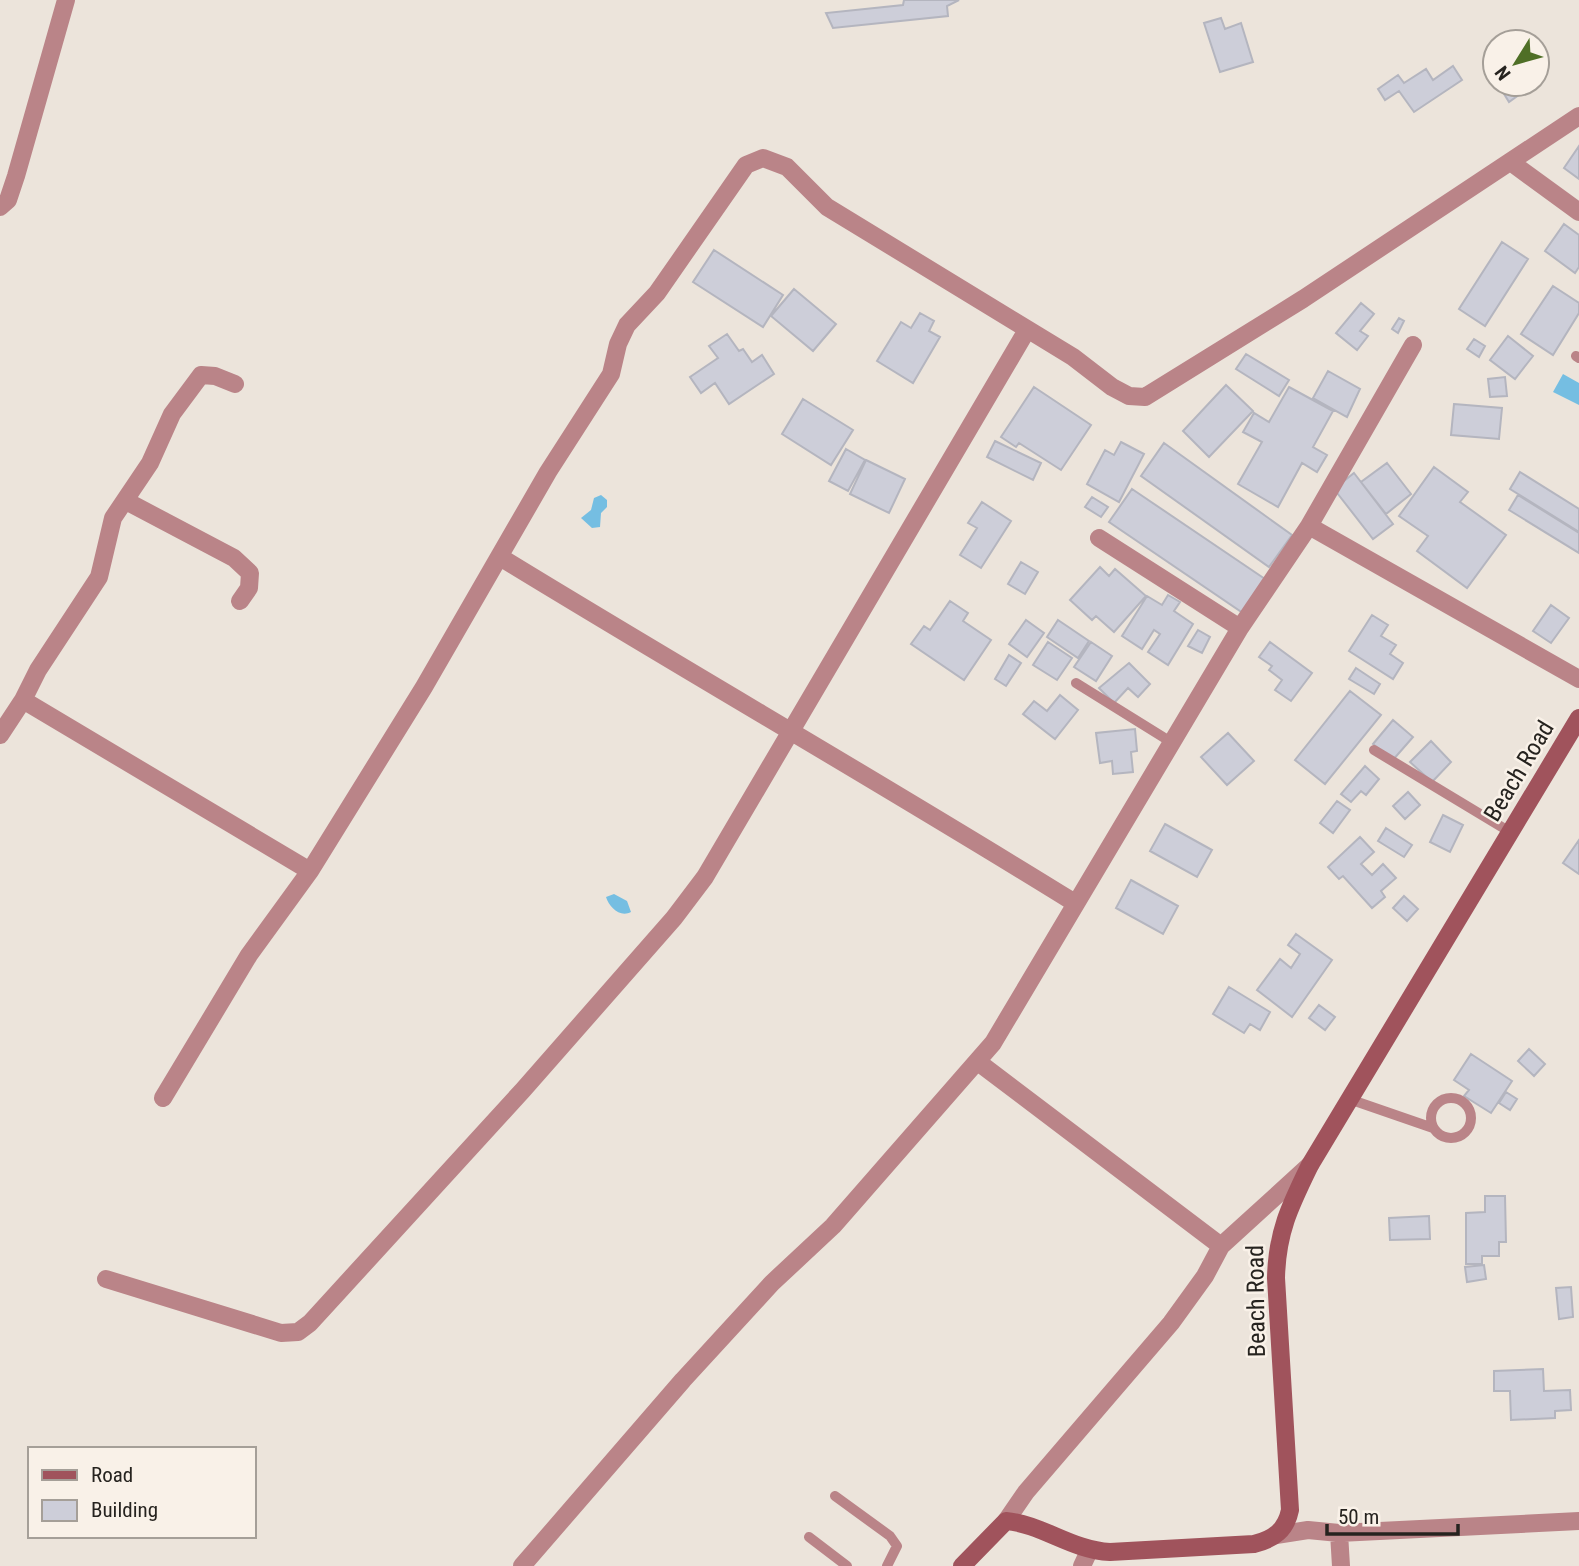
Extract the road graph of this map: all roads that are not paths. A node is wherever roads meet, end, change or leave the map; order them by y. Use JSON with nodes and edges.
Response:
{"nodes":[{"id":1,"x":66,"y":0,"type":"edge"},
{"id":2,"x":1579,"y":117,"type":"edge"},
{"id":3,"x":1512,"y":163,"type":"junction"},
{"id":4,"x":0,"y":207,"type":"edge"},
{"id":5,"x":1579,"y":212,"type":"edge"},
{"id":6,"x":1027,"y":330,"type":"junction"},
{"id":7,"x":1413,"y":345,"type":"dead end"},
{"id":8,"x":235,"y":384,"type":"dead end"},
{"id":9,"x":126,"y":501,"type":"junction"},
{"id":10,"x":1309,"y":526,"type":"junction"},
{"id":11,"x":1098,"y":538,"type":"dead end"},
{"id":12,"x":500,"y":557,"type":"junction"},
{"id":13,"x":240,"y":601,"type":"dead end"},
{"id":14,"x":1240,"y":628,"type":"junction"},
{"id":15,"x":1579,"y":679,"type":"edge"},
{"id":16,"x":1076,"y":683,"type":"dead end"},
{"id":17,"x":23,"y":700,"type":"junction"},
{"id":18,"x":1579,"y":718,"type":"edge"},
{"id":19,"x":793,"y":732,"type":"junction"},
{"id":20,"x":0,"y":736,"type":"edge"},
{"id":21,"x":1171,"y":742,"type":"junction"},
{"id":22,"x":1374,"y":750,"type":"dead end"},
{"id":23,"x":1510,"y":832,"type":"junction"},
{"id":24,"x":310,"y":872,"type":"junction"},
{"id":25,"x":1075,"y":903,"type":"junction"},
{"id":26,"x":978,"y":1062,"type":"junction"},
{"id":27,"x":163,"y":1098,"type":"dead end"},
{"id":28,"x":1349,"y":1099,"type":"junction"},
{"id":29,"x":1433,"y":1128,"type":"junction"},
{"id":30,"x":1310,"y":1165,"type":"junction"},
{"id":31,"x":1221,"y":1246,"type":"junction"},
{"id":32,"x":106,"y":1279,"type":"dead end"},
{"id":33,"x":835,"y":1496,"type":"dead end"},
{"id":34,"x":1006,"y":1521,"type":"junction"},
{"id":35,"x":1579,"y":1521,"type":"edge"},
{"id":36,"x":1339,"y":1533,"type":"junction"},
{"id":37,"x":1276,"y":1535,"type":"junction"},
{"id":38,"x":810,"y":1537,"type":"dead end"},
{"id":39,"x":1086,"y":1559,"type":"edge"},
{"id":40,"x":522,"y":1566,"type":"edge"},
{"id":41,"x":847,"y":1566,"type":"edge"},
{"id":42,"x":887,"y":1566,"type":"edge"},
{"id":43,"x":962,"y":1566,"type":"edge"},
{"id":44,"x":1341,"y":1566,"type":"edge"}],
"edges":[{"from":1,"to":4,"type":"street"},
{"from":2,"to":3,"type":"street"},
{"from":3,"to":5,"type":"street"},
{"from":3,"to":6,"type":"street"},
{"from":6,"to":12,"type":"street"},
{"from":6,"to":19,"type":"street"},
{"from":7,"to":10,"type":"street"},
{"from":8,"to":9,"type":"street"},
{"from":9,"to":13,"type":"street"},
{"from":9,"to":17,"type":"street"},
{"from":10,"to":14,"type":"street"},
{"from":10,"to":15,"type":"street"},
{"from":11,"to":14,"type":"street"},
{"from":12,"to":19,"type":"street"},
{"from":12,"to":24,"type":"street"},
{"from":14,"to":21,"type":"street"},
{"from":16,"to":21,"type":"lane"},
{"from":17,"to":20,"type":"street"},
{"from":17,"to":24,"type":"street"},
{"from":18,"to":23,"type":"main road","name":"Beach Road"},
{"from":19,"to":25,"type":"street"},
{"from":19,"to":32,"type":"street"},
{"from":21,"to":25,"type":"street"},
{"from":22,"to":23,"type":"lane"},
{"from":23,"to":28,"type":"main road","name":"Beach Road"},
{"from":24,"to":27,"type":"street"},
{"from":25,"to":26,"type":"street"},
{"from":26,"to":31,"type":"street"},
{"from":26,"to":40,"type":"street"},
{"from":28,"to":29,"type":"lane"},
{"from":28,"to":30,"type":"main road","name":"Beach Road"},
{"from":29,"to":29,"type":"lane"},
{"from":30,"to":31,"type":"street"},
{"from":30,"to":37,"type":"main road","name":"Beach Road"},
{"from":31,"to":34,"type":"street"},
{"from":33,"to":42,"type":"lane"},
{"from":34,"to":39,"type":"main road"},
{"from":34,"to":43,"type":"main road"},
{"from":35,"to":36,"type":"street"},
{"from":36,"to":37,"type":"street"},
{"from":36,"to":44,"type":"street"},
{"from":37,"to":39,"type":"main road"},
{"from":38,"to":41,"type":"lane"}]}
